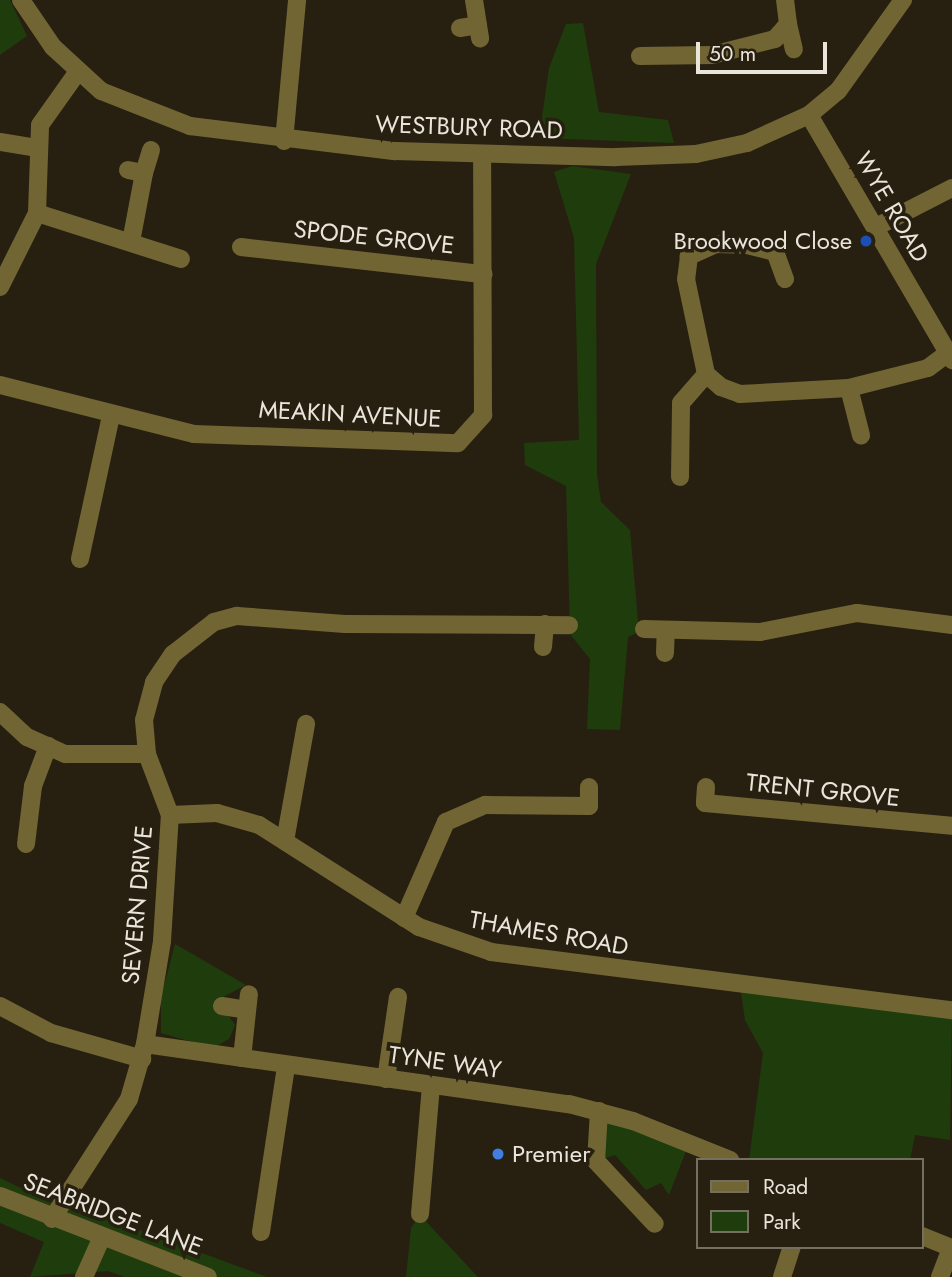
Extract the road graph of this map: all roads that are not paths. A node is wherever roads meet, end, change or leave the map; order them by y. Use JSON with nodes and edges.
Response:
{"nodes":[{"id":1,"x":22,"y":0,"type":"edge"},
{"id":2,"x":297,"y":0,"type":"edge"},
{"id":3,"x":474,"y":0,"type":"edge"},
{"id":4,"x":785,"y":0,"type":"edge"},
{"id":5,"x":903,"y":0,"type":"edge"},
{"id":6,"x":788,"y":24,"type":"junction"},
{"id":7,"x":460,"y":28,"type":"dead end"},
{"id":8,"x":794,"y":49,"type":"dead end"},
{"id":9,"x":640,"y":56,"type":"dead end"},
{"id":10,"x":77,"y":73,"type":"junction"},
{"id":11,"x":809,"y":116,"type":"junction"},
{"id":12,"x":284,"y":141,"type":"junction"},
{"id":13,"x":0,"y":142,"type":"edge"},
{"id":14,"x":37,"y":148,"type":"junction"},
{"id":15,"x":151,"y":150,"type":"dead end"},
{"id":16,"x":482,"y":156,"type":"junction"},
{"id":17,"x":952,"y":187,"type":"edge"},
{"id":18,"x":37,"y":213,"type":"junction"},
{"id":19,"x":876,"y":227,"type":"junction"},
{"id":20,"x":131,"y":242,"type":"junction"},
{"id":21,"x":242,"y":247,"type":"dead end"},
{"id":22,"x":181,"y":259,"type":"dead end"},
{"id":23,"x":483,"y":274,"type":"junction"},
{"id":24,"x":785,"y":279,"type":"dead end"},
{"id":25,"x":0,"y":287,"type":"edge"},
{"id":26,"x":950,"y":356,"type":"edge"},
{"id":27,"x":706,"y":374,"type":"junction"},
{"id":28,"x":0,"y":386,"type":"edge"},
{"id":29,"x":849,"y":388,"type":"junction"},
{"id":30,"x":111,"y":416,"type":"junction"},
{"id":31,"x":861,"y":435,"type":"dead end"},
{"id":32,"x":680,"y":477,"type":"dead end"},
{"id":33,"x":80,"y":559,"type":"dead end"},
{"id":34,"x":545,"y":624,"type":"junction"},
{"id":35,"x":569,"y":625,"type":"dead end"},
{"id":36,"x":952,"y":625,"type":"edge"},
{"id":37,"x":644,"y":629,"type":"dead end"},
{"id":38,"x":666,"y":630,"type":"junction"},
{"id":39,"x":543,"y":647,"type":"dead end"},
{"id":40,"x":665,"y":653,"type":"dead end"},
{"id":41,"x":0,"y":712,"type":"edge"},
{"id":42,"x":306,"y":724,"type":"dead end"},
{"id":43,"x":48,"y":746,"type":"junction"},
{"id":44,"x":147,"y":754,"type":"junction"},
{"id":45,"x":706,"y":787,"type":"dead end"},
{"id":46,"x":589,"y":788,"type":"dead end"},
{"id":47,"x":170,"y":816,"type":"junction"},
{"id":48,"x":952,"y":826,"type":"edge"},
{"id":49,"x":285,"y":842,"type":"junction"},
{"id":50,"x":26,"y":844,"type":"dead end"},
{"id":51,"x":404,"y":918,"type":"junction"},
{"id":52,"x":398,"y":997,"type":"dead end"},
{"id":53,"x":0,"y":1006,"type":"edge"},
{"id":54,"x":222,"y":1006,"type":"dead end"},
{"id":55,"x":952,"y":1010,"type":"edge"},
{"id":56,"x":144,"y":1051,"type":"junction"},
{"id":57,"x":242,"y":1058,"type":"junction"},
{"id":58,"x":286,"y":1066,"type":"junction"},
{"id":59,"x":386,"y":1079,"type":"junction"},
{"id":60,"x":431,"y":1085,"type":"junction"},
{"id":61,"x":599,"y":1111,"type":"junction"},
{"id":62,"x":725,"y":1158,"type":"edge"},
{"id":63,"x":0,"y":1196,"type":"edge"},
{"id":64,"x":420,"y":1214,"type":"dead end"},
{"id":65,"x":52,"y":1219,"type":"junction"},
{"id":66,"x":655,"y":1224,"type":"dead end"},
{"id":67,"x":261,"y":1232,"type":"dead end"},
{"id":68,"x":924,"y":1237,"type":"edge"},
{"id":69,"x":101,"y":1238,"type":"junction"},
{"id":70,"x":952,"y":1248,"type":"edge"},
{"id":71,"x":791,"y":1249,"type":"edge"},
{"id":72,"x":84,"y":1277,"type":"edge"},
{"id":73,"x":208,"y":1277,"type":"edge"},
{"id":74,"x":782,"y":1277,"type":"edge"},
{"id":75,"x":940,"y":1277,"type":"edge"}],
"edges":[{"from":1,"to":10,"type":"street","name":"WESTBURY ROAD"},
{"from":2,"to":12,"type":"street"},
{"from":3,"to":7,"type":"street"},
{"from":4,"to":6,"type":"street"},
{"from":5,"to":11,"type":"street","name":"WESTBURY ROAD"},
{"from":6,"to":8,"type":"street"},
{"from":6,"to":9,"type":"street"},
{"from":10,"to":12,"type":"street","name":"WESTBURY ROAD"},
{"from":10,"to":14,"type":"street"},
{"from":11,"to":16,"type":"street","name":"WESTBURY ROAD"},
{"from":11,"to":19,"type":"street","name":"WYE ROAD"},
{"from":12,"to":16,"type":"street","name":"WESTBURY ROAD"},
{"from":13,"to":14,"type":"street"},
{"from":14,"to":18,"type":"street"},
{"from":15,"to":20,"type":"street"},
{"from":16,"to":23,"type":"street","name":"MEAKIN AVENUE"},
{"from":17,"to":19,"type":"street"},
{"from":18,"to":20,"type":"street"},
{"from":18,"to":25,"type":"street"},
{"from":19,"to":26,"type":"street","name":"WYE ROAD"},
{"from":20,"to":22,"type":"street"},
{"from":21,"to":23,"type":"street","name":"SPODE GROVE"},
{"from":23,"to":30,"type":"street","name":"MEAKIN AVENUE"},
{"from":24,"to":27,"type":"street"},
{"from":26,"to":29,"type":"street"},
{"from":27,"to":29,"type":"street"},
{"from":27,"to":32,"type":"street"},
{"from":28,"to":30,"type":"street","name":"MEAKIN AVENUE"},
{"from":29,"to":31,"type":"street"},
{"from":30,"to":33,"type":"street"},
{"from":34,"to":35,"type":"street","name":"SEVERN DRIVE"},
{"from":34,"to":39,"type":"street"},
{"from":34,"to":44,"type":"street","name":"SEVERN DRIVE"},
{"from":36,"to":38,"type":"street"},
{"from":37,"to":38,"type":"street"},
{"from":38,"to":40,"type":"street"},
{"from":41,"to":43,"type":"street"},
{"from":42,"to":49,"type":"street"},
{"from":43,"to":44,"type":"street"},
{"from":43,"to":50,"type":"street"},
{"from":44,"to":47,"type":"street","name":"SEVERN DRIVE"},
{"from":45,"to":48,"type":"street","name":"TRENT GROVE"},
{"from":46,"to":51,"type":"street"},
{"from":47,"to":49,"type":"street","name":"THAMES ROAD"},
{"from":47,"to":56,"type":"street","name":"SEVERN DRIVE"},
{"from":49,"to":51,"type":"street","name":"THAMES ROAD"},
{"from":51,"to":55,"type":"street","name":"THAMES ROAD"},
{"from":52,"to":59,"type":"street"},
{"from":53,"to":56,"type":"street","name":"TYNE WAY"},
{"from":54,"to":57,"type":"street"},
{"from":56,"to":57,"type":"street","name":"TYNE WAY"},
{"from":56,"to":65,"type":"street","name":"SEVERN DRIVE"},
{"from":57,"to":58,"type":"street","name":"TYNE WAY"},
{"from":58,"to":59,"type":"street","name":"TYNE WAY"},
{"from":58,"to":67,"type":"street"},
{"from":59,"to":60,"type":"street","name":"TYNE WAY"},
{"from":60,"to":61,"type":"street","name":"TYNE WAY"},
{"from":60,"to":64,"type":"street"},
{"from":61,"to":62,"type":"street","name":"TYNE WAY"},
{"from":61,"to":66,"type":"street"},
{"from":63,"to":65,"type":"street","name":"SEABRIDGE LANE"},
{"from":65,"to":69,"type":"street","name":"SEABRIDGE LANE"},
{"from":68,"to":70,"type":"street"},
{"from":69,"to":72,"type":"street"},
{"from":69,"to":73,"type":"street","name":"SEABRIDGE LANE"},
{"from":70,"to":75,"type":"street"},
{"from":71,"to":74,"type":"street"}]}
